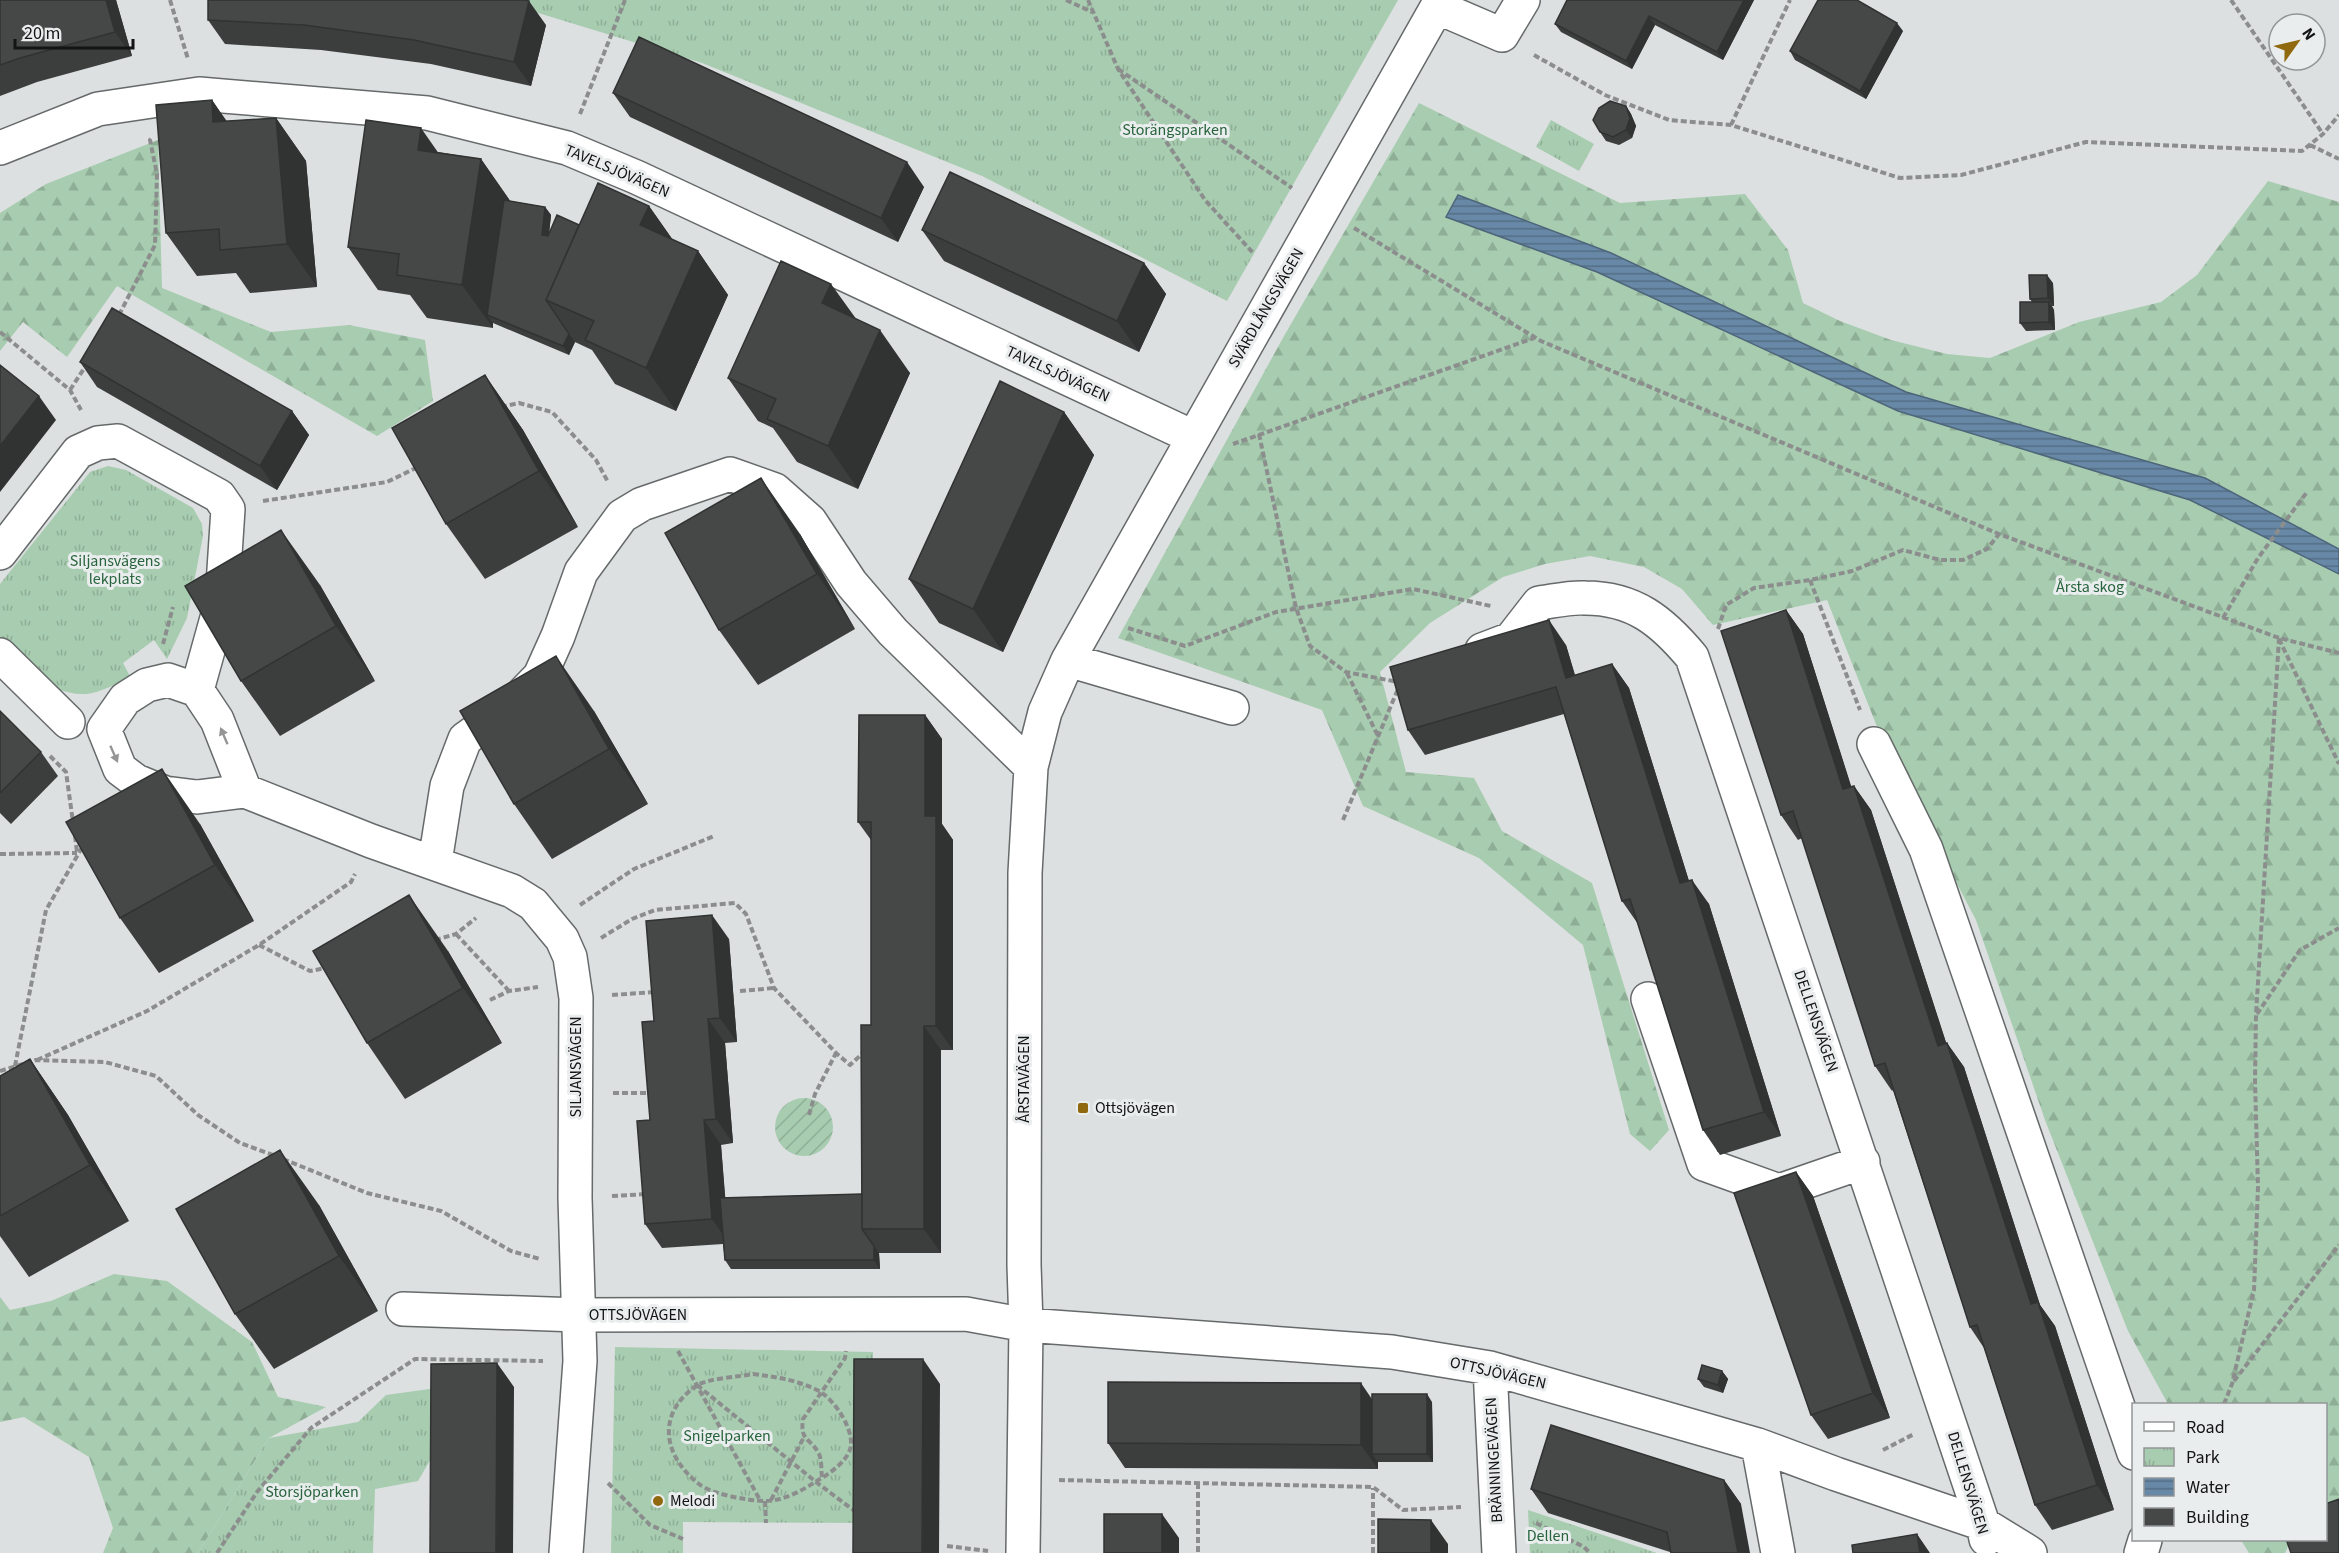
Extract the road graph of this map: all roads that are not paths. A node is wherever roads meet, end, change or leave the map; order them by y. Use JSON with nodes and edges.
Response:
{"nodes":[{"id":1,"x":1523,"y":0,"type":"edge"},
{"id":2,"x":1439,"y":3,"type":"edge"},
{"id":3,"x":0,"y":148,"type":"edge"},
{"id":4,"x":1193,"y":438,"type":"junction"},
{"id":5,"x":0,"y":553,"type":"edge"},
{"id":6,"x":1092,"y":617,"type":"joint"},
{"id":7,"x":1476,"y":652,"type":"edge"},
{"id":8,"x":0,"y":655,"type":"edge"},
{"id":9,"x":1068,"y":660,"type":"junction"},
{"id":10,"x":197,"y":690,"type":"junction"},
{"id":11,"x":1232,"y":708,"type":"dead end"},
{"id":12,"x":68,"y":722,"type":"dead end"},
{"id":13,"x":1874,"y":744,"type":"road end"},
{"id":14,"x":1032,"y":767,"type":"junction"},
{"id":15,"x":244,"y":790,"type":"junction"},
{"id":16,"x":435,"y":862,"type":"junction"},
{"id":17,"x":1648,"y":999,"type":"dead end"},
{"id":18,"x":1863,"y":1162,"type":"junction"},
{"id":19,"x":403,"y":1309,"type":"dead end"},
{"id":20,"x":578,"y":1315,"type":"junction"},
{"id":21,"x":1026,"y":1325,"type":"junction"},
{"id":22,"x":1490,"y":1368,"type":"junction"},
{"id":23,"x":1758,"y":1445,"type":"junction"},
{"id":24,"x":2132,"y":1450,"type":"edge"},
{"id":25,"x":1986,"y":1538,"type":"edge"},
{"id":26,"x":1009,"y":1552,"type":"edge"},
{"id":27,"x":566,"y":1553,"type":"edge"},
{"id":28,"x":1499,"y":1553,"type":"edge"},
{"id":29,"x":1778,"y":1553,"type":"edge"},
{"id":30,"x":2030,"y":1553,"type":"edge"}],
"edges":[{"from":1,"to":2,"type":"street"},
{"from":2,"to":4,"type":"street","name":"SVÄRDLÅNGSVÄGEN"},
{"from":3,"to":4,"type":"street","name":"TAVELSJÖVÄGEN"},
{"from":4,"to":6,"type":"street","name":"SVÄRDLÅNGSVÄGEN"},
{"from":5,"to":10,"type":"street"},
{"from":6,"to":9,"type":"street","name":"ÅRSTAVÄGEN"},
{"from":7,"to":18,"type":"street","name":"DELLENSVÄGEN"},
{"from":8,"to":12,"type":"street"},
{"from":9,"to":11,"type":"street"},
{"from":9,"to":14,"type":"street","name":"ÅRSTAVÄGEN"},
{"from":15,"to":10,"type":"street","one_way":true},
{"from":10,"to":15,"type":"street","one_way":true},
{"from":13,"to":24,"type":"street"},
{"from":14,"to":16,"type":"street"},
{"from":14,"to":21,"type":"street","name":"ÅRSTAVÄGEN"},
{"from":15,"to":16,"type":"street","name":"SILJANSVÄGEN"},
{"from":16,"to":20,"type":"street","name":"SILJANSVÄGEN"},
{"from":17,"to":18,"type":"street"},
{"from":18,"to":25,"type":"street","name":"DELLENSVÄGEN"},
{"from":19,"to":20,"type":"street","name":"OTTSJÖVÄGEN"},
{"from":20,"to":21,"type":"street","name":"OTTSJÖVÄGEN"},
{"from":20,"to":27,"type":"street","name":"SILJANSVÄGEN"},
{"from":21,"to":22,"type":"street","name":"OTTSJÖVÄGEN"},
{"from":21,"to":26,"type":"street","name":"ÅRSTAVÄGEN"},
{"from":22,"to":23,"type":"street","name":"OTTSJÖVÄGEN"},
{"from":22,"to":28,"type":"street","name":"BRÄNNINGEVÄGEN"},
{"from":23,"to":25,"type":"street","name":"OTTSJÖVÄGEN"},
{"from":23,"to":29,"type":"street"},
{"from":25,"to":30,"type":"street","name":"OTTSJÖVÄGEN"}]}
